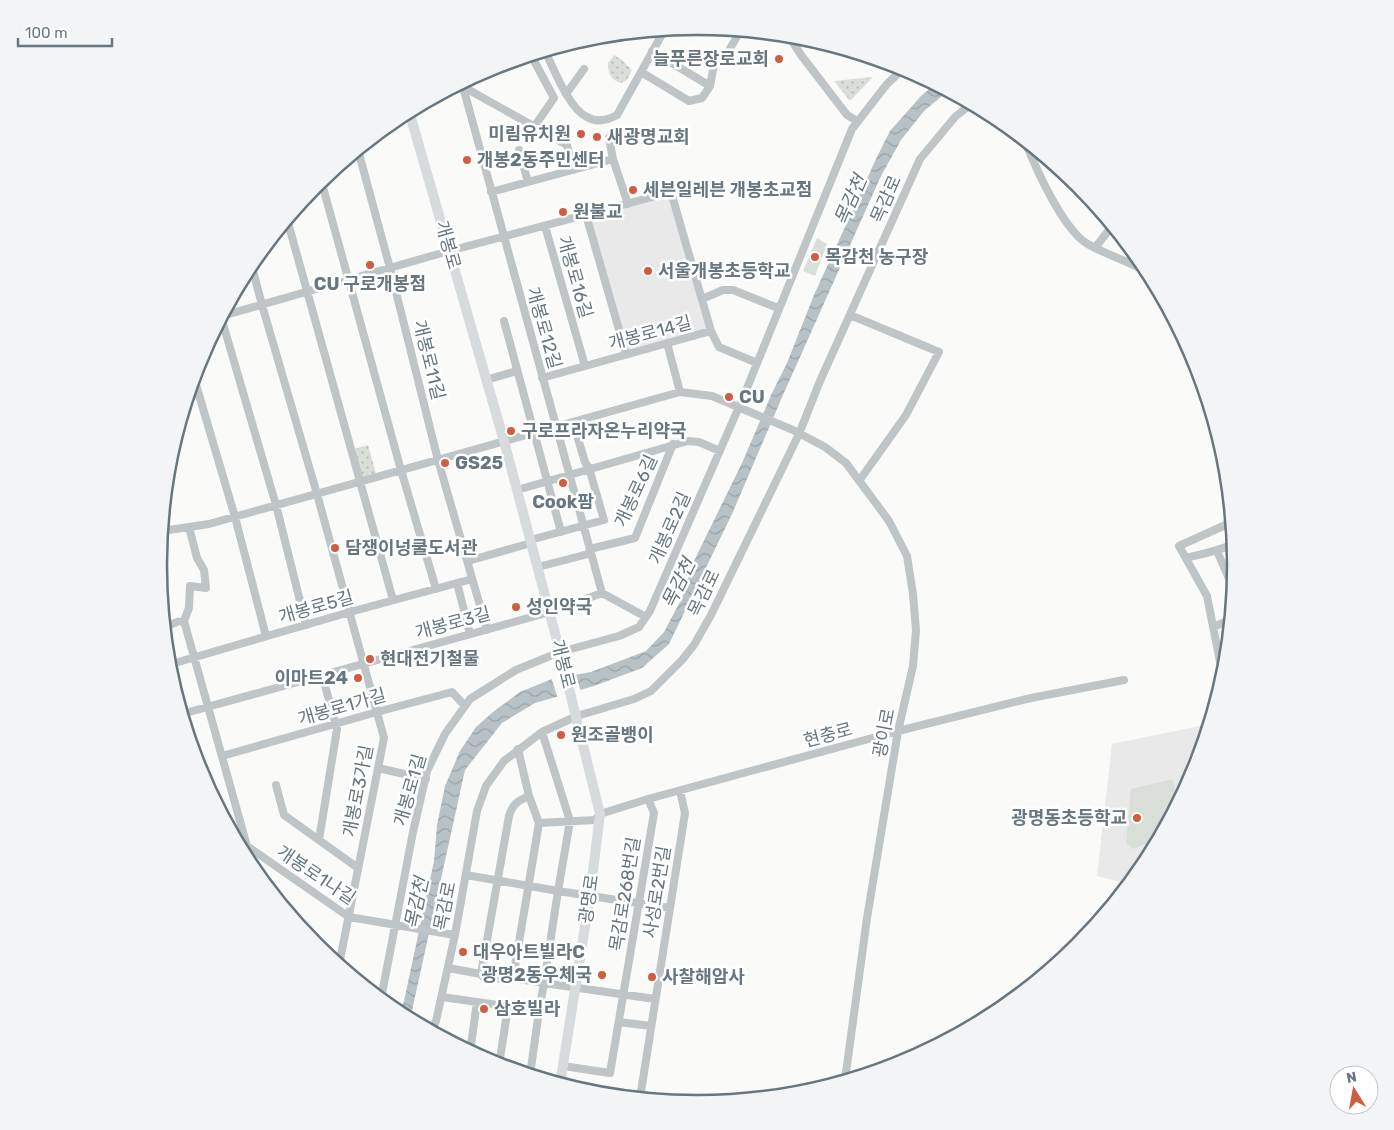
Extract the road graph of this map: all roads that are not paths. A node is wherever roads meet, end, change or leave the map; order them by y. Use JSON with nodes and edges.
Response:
{"nodes":[{"id":1,"x":661,"y":36,"type":"edge"},
{"id":2,"x":737,"y":37,"type":"edge"},
{"id":3,"x":794,"y":44,"type":"edge"},
{"id":4,"x":652,"y":51,"type":"junction"},
{"id":5,"x":548,"y":57,"type":"edge"},
{"id":6,"x":534,"y":61,"type":"edge"},
{"id":7,"x":584,"y":69,"type":"dead end"},
{"id":8,"x":641,"y":72,"type":"junction"},
{"id":9,"x":898,"y":74,"type":"edge"},
{"id":10,"x":710,"y":86,"type":"junction"},
{"id":11,"x":466,"y":89,"type":"edge"},
{"id":12,"x":462,"y":90,"type":"edge"},
{"id":13,"x":566,"y":94,"type":"junction"},
{"id":14,"x":966,"y":109,"type":"edge"},
{"id":15,"x":411,"y":119,"type":"edge"},
{"id":16,"x":857,"y":121,"type":"junction"},
{"id":17,"x":534,"y":127,"type":"junction"},
{"id":18,"x":609,"y":138,"type":"dead end"},
{"id":19,"x":520,"y":150,"type":"dead end"},
{"id":20,"x":1030,"y":153,"type":"edge"},
{"id":21,"x":360,"y":157,"type":"edge"},
{"id":22,"x":613,"y":159,"type":"junction"},
{"id":23,"x":572,"y":170,"type":"junction"},
{"id":24,"x":528,"y":182,"type":"junction"},
{"id":25,"x":324,"y":189,"type":"edge"},
{"id":26,"x":491,"y":192,"type":"junction"},
{"id":27,"x":670,"y":192,"type":"joint"},
{"id":28,"x":628,"y":204,"type":"junction"},
{"id":29,"x":586,"y":216,"type":"junction"},
{"id":30,"x":544,"y":226,"type":"junction"},
{"id":31,"x":289,"y":227,"type":"edge"},
{"id":32,"x":1108,"y":231,"type":"edge"},
{"id":33,"x":503,"y":237,"type":"junction"},
{"id":34,"x":1095,"y":248,"type":"junction"},
{"id":35,"x":449,"y":251,"type":"junction"},
{"id":36,"x":1133,"y":265,"type":"edge"},
{"id":37,"x":390,"y":268,"type":"junction"},
{"id":38,"x":254,"y":274,"type":"edge"},
{"id":39,"x":350,"y":280,"type":"junction"},
{"id":40,"x":307,"y":292,"type":"junction"},
{"id":41,"x":702,"y":299,"type":"junction"},
{"id":42,"x":262,"y":305,"type":"junction"},
{"id":43,"x":778,"y":308,"type":"junction"},
{"id":44,"x":231,"y":314,"type":"edge"},
{"id":45,"x":850,"y":315,"type":"junction"},
{"id":46,"x":504,"y":321,"type":"dead end"},
{"id":47,"x":225,"y":326,"type":"edge"},
{"id":48,"x":712,"y":331,"type":"junction"},
{"id":49,"x":667,"y":343,"type":"junction"},
{"id":50,"x":626,"y":354,"type":"junction"},
{"id":51,"x":757,"y":362,"type":"junction"},
{"id":52,"x":585,"y":366,"type":"junction"},
{"id":53,"x":518,"y":371,"type":"junction"},
{"id":54,"x":542,"y":378,"type":"junction"},
{"id":55,"x":486,"y":380,"type":"junction"},
{"id":56,"x":197,"y":389,"type":"edge"},
{"id":57,"x":680,"y":392,"type":"junction"},
{"id":58,"x":198,"y":393,"type":"joint"},
{"id":59,"x":740,"y":407,"type":"junction"},
{"id":60,"x":573,"y":422,"type":"junction"},
{"id":61,"x":556,"y":426,"type":"junction"},
{"id":62,"x":534,"y":432,"type":"junction"},
{"id":63,"x":796,"y":432,"type":"junction"},
{"id":64,"x":504,"y":440,"type":"junction"},
{"id":65,"x":673,"y":444,"type":"junction"},
{"id":66,"x":720,"y":451,"type":"junction"},
{"id":67,"x":438,"y":460,"type":"junction"},
{"id":68,"x":589,"y":468,"type":"junction"},
{"id":69,"x":401,"y":470,"type":"junction"},
{"id":70,"x":569,"y":474,"type":"junction"},
{"id":71,"x":859,"y":480,"type":"junction"},
{"id":72,"x":361,"y":481,"type":"junction"},
{"id":73,"x":547,"y":481,"type":"junction"},
{"id":74,"x":517,"y":490,"type":"junction"},
{"id":75,"x":317,"y":494,"type":"junction"},
{"id":76,"x":276,"y":505,"type":"junction"},
{"id":77,"x":235,"y":517,"type":"junction"},
{"id":78,"x":1225,"y":525,"type":"edge"},
{"id":79,"x":583,"y":526,"type":"junction"},
{"id":80,"x":189,"y":527,"type":"junction"},
{"id":81,"x":168,"y":530,"type":"edge"},
{"id":82,"x":561,"y":532,"type":"junction"},
{"id":83,"x":531,"y":541,"type":"junction"},
{"id":84,"x":1226,"y":547,"type":"edge"},
{"id":85,"x":590,"y":549,"type":"junction"},
{"id":86,"x":1217,"y":551,"type":"junction"},
{"id":87,"x":1186,"y":558,"type":"junction"},
{"id":88,"x":468,"y":561,"type":"junction"},
{"id":89,"x":538,"y":567,"type":"junction"},
{"id":90,"x":1227,"y":572,"type":"edge"},
{"id":91,"x":472,"y":579,"type":"junction"},
{"id":92,"x":457,"y":584,"type":"junction"},
{"id":93,"x":436,"y":589,"type":"junction"},
{"id":94,"x":602,"y":593,"type":"junction"},
{"id":95,"x":393,"y":600,"type":"junction"},
{"id":96,"x":350,"y":612,"type":"junction"},
{"id":97,"x":550,"y":612,"type":"junction"},
{"id":98,"x":646,"y":617,"type":"junction"},
{"id":99,"x":184,"y":621,"type":"junction"},
{"id":100,"x":1223,"y":623,"type":"edge"},
{"id":101,"x":171,"y":624,"type":"edge"},
{"id":102,"x":306,"y":625,"type":"junction"},
{"id":103,"x":1213,"y":627,"type":"junction"},
{"id":104,"x":487,"y":630,"type":"junction"},
{"id":105,"x":470,"y":634,"type":"junction"},
{"id":106,"x":266,"y":636,"type":"junction"},
{"id":107,"x":561,"y":654,"type":"junction"},
{"id":108,"x":1219,"y":656,"type":"edge"},
{"id":109,"x":195,"y":658,"type":"junction"},
{"id":110,"x":176,"y":663,"type":"edge"},
{"id":111,"x":364,"y":663,"type":"junction"},
{"id":112,"x":322,"y":675,"type":"junction"},
{"id":113,"x":1124,"y":680,"type":"dead end"},
{"id":114,"x":208,"y":706,"type":"junction"},
{"id":115,"x":465,"y":706,"type":"junction"},
{"id":116,"x":188,"y":712,"type":"edge"},
{"id":117,"x":377,"y":712,"type":"junction"},
{"id":118,"x":576,"y":714,"type":"junction"},
{"id":119,"x":336,"y":725,"type":"junction"},
{"id":120,"x":898,"y":731,"type":"junction"},
{"id":121,"x":542,"y":732,"type":"junction"},
{"id":122,"x":518,"y":749,"type":"junction"},
{"id":123,"x":222,"y":756,"type":"junction"},
{"id":124,"x":378,"y":768,"type":"junction"},
{"id":125,"x":426,"y":778,"type":"junction"},
{"id":126,"x":276,"y":785,"type":"dead end"},
{"id":127,"x":680,"y":791,"type":"junction"},
{"id":128,"x":529,"y":796,"type":"junction"},
{"id":129,"x":648,"y":799,"type":"junction"},
{"id":130,"x":600,"y":814,"type":"junction"},
{"id":131,"x":570,"y":821,"type":"junction"},
{"id":132,"x":538,"y":824,"type":"junction"},
{"id":133,"x":319,"y":840,"type":"junction"},
{"id":134,"x":246,"y":843,"type":"edge"},
{"id":135,"x":249,"y":847,"type":"edge"},
{"id":136,"x":358,"y":868,"type":"junction"},
{"id":137,"x":466,"y":875,"type":"junction"},
{"id":138,"x":497,"y":880,"type":"junction"},
{"id":139,"x":528,"y":886,"type":"junction"},
{"id":140,"x":558,"y":891,"type":"junction"},
{"id":141,"x":590,"y":895,"type":"junction"},
{"id":142,"x":639,"y":903,"type":"junction"},
{"id":143,"x":670,"y":908,"type":"junction"},
{"id":144,"x":349,"y":917,"type":"junction"},
{"id":145,"x":398,"y":924,"type":"junction"},
{"id":146,"x":452,"y":934,"type":"junction"},
{"id":147,"x":341,"y":956,"type":"edge"},
{"id":148,"x":448,"y":968,"type":"junction"},
{"id":149,"x":481,"y":974,"type":"junction"},
{"id":150,"x":513,"y":978,"type":"junction"},
{"id":151,"x":544,"y":982,"type":"junction"},
{"id":152,"x":575,"y":988,"type":"junction"},
{"id":153,"x":383,"y":991,"type":"edge"},
{"id":154,"x":624,"y":995,"type":"junction"},
{"id":155,"x":442,"y":997,"type":"junction"},
{"id":156,"x":655,"y":999,"type":"junction"},
{"id":157,"x":478,"y":1002,"type":"junction"},
{"id":158,"x":508,"y":1007,"type":"junction"},
{"id":159,"x":539,"y":1012,"type":"junction"},
{"id":160,"x":619,"y":1022,"type":"junction"},
{"id":161,"x":434,"y":1025,"type":"edge"},
{"id":162,"x":651,"y":1026,"type":"junction"},
{"id":163,"x":471,"y":1044,"type":"edge"},
{"id":164,"x":500,"y":1057,"type":"edge"},
{"id":165,"x":563,"y":1066,"type":"junction"},
{"id":166,"x":531,"y":1068,"type":"edge"},
{"id":167,"x":846,"y":1073,"type":"edge"},
{"id":168,"x":561,"y":1077,"type":"edge"},
{"id":169,"x":641,"y":1092,"type":"edge"}],
"edges":[{"from":1,"to":4,"type":"street"},
{"from":2,"to":10,"type":"street"},
{"from":3,"to":16,"type":"street"},
{"from":4,"to":8,"type":"street"},
{"from":4,"to":10,"type":"street"},
{"from":5,"to":13,"type":"street"},
{"from":6,"to":17,"type":"street"},
{"from":7,"to":13,"type":"street"},
{"from":8,"to":10,"type":"street"},
{"from":8,"to":13,"type":"street"},
{"from":9,"to":16,"type":"street","name":"개봉로2길"},
{"from":11,"to":17,"type":"street"},
{"from":12,"to":26,"type":"street","name":"개봉로12길"},
{"from":14,"to":45,"type":"street","name":"목감로"},
{"from":15,"to":35,"type":"main road","name":"개봉로"},
{"from":16,"to":43,"type":"street","name":"개봉로2길"},
{"from":17,"to":23,"type":"street"},
{"from":18,"to":22,"type":"street"},
{"from":19,"to":24,"type":"street"},
{"from":20,"to":34,"type":"street"},
{"from":21,"to":37,"type":"street","name":"개봉로11길"},
{"from":22,"to":23,"type":"street"},
{"from":22,"to":28,"type":"street"},
{"from":23,"to":24,"type":"street"},
{"from":24,"to":26,"type":"street"},
{"from":25,"to":39,"type":"street"},
{"from":26,"to":33,"type":"street","name":"개봉로12길"},
{"from":27,"to":28,"type":"street","name":"개봉로16길"},
{"from":27,"to":41,"type":"street","name":"개봉로14길"},
{"from":28,"to":29,"type":"street","name":"개봉로16길"},
{"from":29,"to":30,"type":"street","name":"개봉로16길"},
{"from":29,"to":50,"type":"street","name":"개봉로16길"},
{"from":30,"to":33,"type":"street","name":"개봉로16길"},
{"from":30,"to":52,"type":"street","name":"개봉로16길"},
{"from":31,"to":40,"type":"street"},
{"from":32,"to":34,"type":"street"},
{"from":33,"to":35,"type":"street","name":"개봉로16길"},
{"from":33,"to":54,"type":"street","name":"개봉로12길"},
{"from":34,"to":36,"type":"street"},
{"from":35,"to":37,"type":"street","name":"개봉로16길"},
{"from":35,"to":55,"type":"main road","name":"개봉로"},
{"from":37,"to":39,"type":"street","name":"개봉로16길"},
{"from":37,"to":67,"type":"street","name":"개봉로11길"},
{"from":38,"to":42,"type":"street"},
{"from":39,"to":40,"type":"street","name":"개봉로16길"},
{"from":39,"to":69,"type":"street"},
{"from":40,"to":42,"type":"street","name":"개봉로16길"},
{"from":40,"to":72,"type":"street"},
{"from":41,"to":43,"type":"street"},
{"from":41,"to":48,"type":"street","name":"개봉로14길"},
{"from":42,"to":44,"type":"street","name":"개봉로16길"},
{"from":42,"to":75,"type":"street"},
{"from":43,"to":51,"type":"street","name":"개봉로2길"},
{"from":45,"to":63,"type":"street","name":"목감로"},
{"from":45,"to":71,"type":"street"},
{"from":46,"to":53,"type":"street","name":"개봉로12길"},
{"from":47,"to":76,"type":"street"},
{"from":48,"to":49,"type":"street","name":"개봉로14길"},
{"from":48,"to":51,"type":"street"},
{"from":49,"to":50,"type":"street","name":"개봉로14길"},
{"from":49,"to":57,"type":"street"},
{"from":50,"to":52,"type":"street","name":"개봉로14길"},
{"from":51,"to":59,"type":"street","name":"개봉로2길"},
{"from":52,"to":54,"type":"street","name":"개봉로14길"},
{"from":53,"to":55,"type":"street"},
{"from":53,"to":62,"type":"street","name":"개봉로12길"},
{"from":54,"to":61,"type":"street","name":"개봉로12길"},
{"from":55,"to":64,"type":"main road","name":"개봉로"},
{"from":56,"to":58,"type":"street"},
{"from":57,"to":59,"type":"street"},
{"from":57,"to":60,"type":"street"},
{"from":58,"to":77,"type":"street"},
{"from":59,"to":63,"type":"street","name":"광이로"},
{"from":59,"to":66,"type":"street","name":"개봉로2길"},
{"from":60,"to":61,"type":"street"},
{"from":60,"to":68,"type":"street"},
{"from":61,"to":62,"type":"street"},
{"from":61,"to":70,"type":"street","name":"개봉로12길"},
{"from":62,"to":64,"type":"street"},
{"from":62,"to":73,"type":"street","name":"개봉로12길"},
{"from":63,"to":71,"type":"street","name":"광이로"},
{"from":63,"to":118,"type":"street","name":"목감로"},
{"from":64,"to":67,"type":"street"},
{"from":64,"to":74,"type":"main road","name":"개봉로"},
{"from":65,"to":66,"type":"street"},
{"from":65,"to":68,"type":"street"},
{"from":65,"to":85,"type":"street","name":"개봉로6길"},
{"from":66,"to":98,"type":"street","name":"개봉로2길"},
{"from":67,"to":69,"type":"street"},
{"from":67,"to":88,"type":"street","name":"개봉로11길"},
{"from":68,"to":70,"type":"street"},
{"from":68,"to":79,"type":"street"},
{"from":69,"to":72,"type":"street"},
{"from":69,"to":93,"type":"street"},
{"from":70,"to":73,"type":"street"},
{"from":70,"to":79,"type":"street","name":"개봉로12길"},
{"from":71,"to":120,"type":"street","name":"광이로"},
{"from":72,"to":75,"type":"street"},
{"from":72,"to":95,"type":"street"},
{"from":73,"to":74,"type":"street"},
{"from":73,"to":82,"type":"street","name":"개봉로12길"},
{"from":74,"to":83,"type":"main road","name":"개봉로"},
{"from":75,"to":76,"type":"street"},
{"from":75,"to":96,"type":"street"},
{"from":76,"to":77,"type":"street"},
{"from":76,"to":102,"type":"street"},
{"from":77,"to":80,"type":"street"},
{"from":77,"to":106,"type":"street"},
{"from":78,"to":87,"type":"street"},
{"from":79,"to":82,"type":"street"},
{"from":79,"to":85,"type":"street"},
{"from":80,"to":81,"type":"street"},
{"from":80,"to":99,"type":"street"},
{"from":82,"to":83,"type":"street"},
{"from":83,"to":88,"type":"street"},
{"from":83,"to":89,"type":"main road","name":"개봉로"},
{"from":84,"to":86,"type":"street"},
{"from":85,"to":89,"type":"street","name":"개봉로6길"},
{"from":85,"to":94,"type":"street"},
{"from":86,"to":87,"type":"street"},
{"from":86,"to":90,"type":"street"},
{"from":87,"to":103,"type":"street"},
{"from":88,"to":91,"type":"street","name":"개봉로11길"},
{"from":89,"to":97,"type":"main road","name":"개봉로"},
{"from":91,"to":92,"type":"street","name":"개봉로5길"},
{"from":91,"to":104,"type":"street","name":"개봉로11길"},
{"from":92,"to":93,"type":"street","name":"개봉로5길"},
{"from":92,"to":105,"type":"street"},
{"from":93,"to":95,"type":"street","name":"개봉로5길"},
{"from":94,"to":97,"type":"street"},
{"from":94,"to":98,"type":"street"},
{"from":95,"to":96,"type":"street","name":"개봉로5길"},
{"from":96,"to":102,"type":"street","name":"개봉로5길"},
{"from":96,"to":111,"type":"street"},
{"from":97,"to":104,"type":"street","name":"개봉로3길"},
{"from":97,"to":107,"type":"main road","name":"개봉로"},
{"from":98,"to":107,"type":"street","name":"개봉로2길"},
{"from":99,"to":101,"type":"street"},
{"from":99,"to":109,"type":"street"},
{"from":100,"to":103,"type":"street"},
{"from":102,"to":106,"type":"street","name":"개봉로5길"},
{"from":103,"to":108,"type":"street"},
{"from":104,"to":105,"type":"street","name":"개봉로3길"},
{"from":105,"to":111,"type":"street","name":"개봉로3길"},
{"from":106,"to":109,"type":"street","name":"개봉로5길"},
{"from":107,"to":115,"type":"street","name":"개봉로1길"},
{"from":107,"to":118,"type":"main road","name":"개봉로"},
{"from":109,"to":110,"type":"street","name":"개봉로5길"},
{"from":109,"to":114,"type":"street"},
{"from":111,"to":112,"type":"street","name":"개봉로3길"},
{"from":111,"to":117,"type":"street","name":"개봉로3가길"},
{"from":112,"to":114,"type":"street","name":"개봉로3길"},
{"from":112,"to":119,"type":"street"},
{"from":113,"to":120,"type":"street","name":"현충로"},
{"from":114,"to":116,"type":"street","name":"개봉로3길"},
{"from":114,"to":123,"type":"street","name":"개봉로1나길"},
{"from":115,"to":117,"type":"street","name":"개봉로1가길"},
{"from":115,"to":125,"type":"street","name":"개봉로1길"},
{"from":117,"to":119,"type":"street","name":"개봉로1가길"},
{"from":117,"to":124,"type":"street","name":"개봉로3가길"},
{"from":118,"to":121,"type":"street","name":"목감로"},
{"from":118,"to":130,"type":"main road","name":"광명로"},
{"from":119,"to":123,"type":"street","name":"개봉로1가길"},
{"from":119,"to":133,"type":"street"},
{"from":120,"to":127,"type":"street","name":"현충로"},
{"from":120,"to":167,"type":"street","name":"광이로"},
{"from":121,"to":122,"type":"street","name":"목감로"},
{"from":121,"to":131,"type":"street"},
{"from":122,"to":128,"type":"street"},
{"from":122,"to":137,"type":"street","name":"목감로"},
{"from":123,"to":134,"type":"street","name":"개봉로1나길"},
{"from":124,"to":125,"type":"street"},
{"from":124,"to":136,"type":"street","name":"개봉로3가길"},
{"from":125,"to":145,"type":"street","name":"개봉로1길"},
{"from":126,"to":133,"type":"street","name":"개봉로3가길"},
{"from":127,"to":129,"type":"street","name":"현충로"},
{"from":127,"to":143,"type":"street","name":"사성로2번길"},
{"from":128,"to":132,"type":"street"},
{"from":128,"to":138,"type":"street"},
{"from":129,"to":130,"type":"street","name":"현충로"},
{"from":129,"to":142,"type":"street","name":"목감로268번길"},
{"from":130,"to":131,"type":"street","name":"현충로"},
{"from":130,"to":141,"type":"main road","name":"광명로"},
{"from":131,"to":132,"type":"street","name":"현충로"},
{"from":131,"to":140,"type":"street"},
{"from":132,"to":139,"type":"street"},
{"from":133,"to":136,"type":"street","name":"개봉로3가길"},
{"from":135,"to":144,"type":"street","name":"개봉로1나길"},
{"from":136,"to":144,"type":"street","name":"개봉로3가길"},
{"from":137,"to":138,"type":"street"},
{"from":137,"to":146,"type":"street","name":"목감로"},
{"from":138,"to":139,"type":"street"},
{"from":138,"to":149,"type":"street"},
{"from":139,"to":140,"type":"street"},
{"from":139,"to":150,"type":"street"},
{"from":140,"to":141,"type":"street"},
{"from":140,"to":151,"type":"street"},
{"from":141,"to":142,"type":"street"},
{"from":141,"to":152,"type":"main road","name":"광명로"},
{"from":142,"to":143,"type":"street"},
{"from":142,"to":154,"type":"street","name":"목감로268번길"},
{"from":143,"to":156,"type":"street","name":"사성로2번길"},
{"from":144,"to":145,"type":"street","name":"개봉로1나길"},
{"from":144,"to":147,"type":"street","name":"개봉로3가길"},
{"from":145,"to":146,"type":"street","name":"개봉로1나길"},
{"from":145,"to":153,"type":"street","name":"개봉로1길"},
{"from":146,"to":148,"type":"street","name":"목감로"},
{"from":148,"to":149,"type":"street"},
{"from":148,"to":155,"type":"street","name":"목감로"},
{"from":149,"to":150,"type":"street"},
{"from":150,"to":151,"type":"street"},
{"from":151,"to":152,"type":"street"},
{"from":151,"to":159,"type":"street"},
{"from":152,"to":154,"type":"street"},
{"from":152,"to":165,"type":"main road","name":"광명로"},
{"from":154,"to":156,"type":"street"},
{"from":154,"to":160,"type":"street","name":"목감로268번길"},
{"from":155,"to":157,"type":"street"},
{"from":155,"to":161,"type":"street","name":"목감로"},
{"from":156,"to":162,"type":"street","name":"사성로2번길"},
{"from":157,"to":158,"type":"street"},
{"from":157,"to":163,"type":"street"},
{"from":158,"to":159,"type":"street"},
{"from":158,"to":164,"type":"street"},
{"from":159,"to":166,"type":"street"},
{"from":160,"to":162,"type":"street"},
{"from":160,"to":165,"type":"street","name":"목감로268번길"},
{"from":162,"to":169,"type":"street","name":"사성로2번길"},
{"from":165,"to":168,"type":"main road","name":"광명로"}]}
